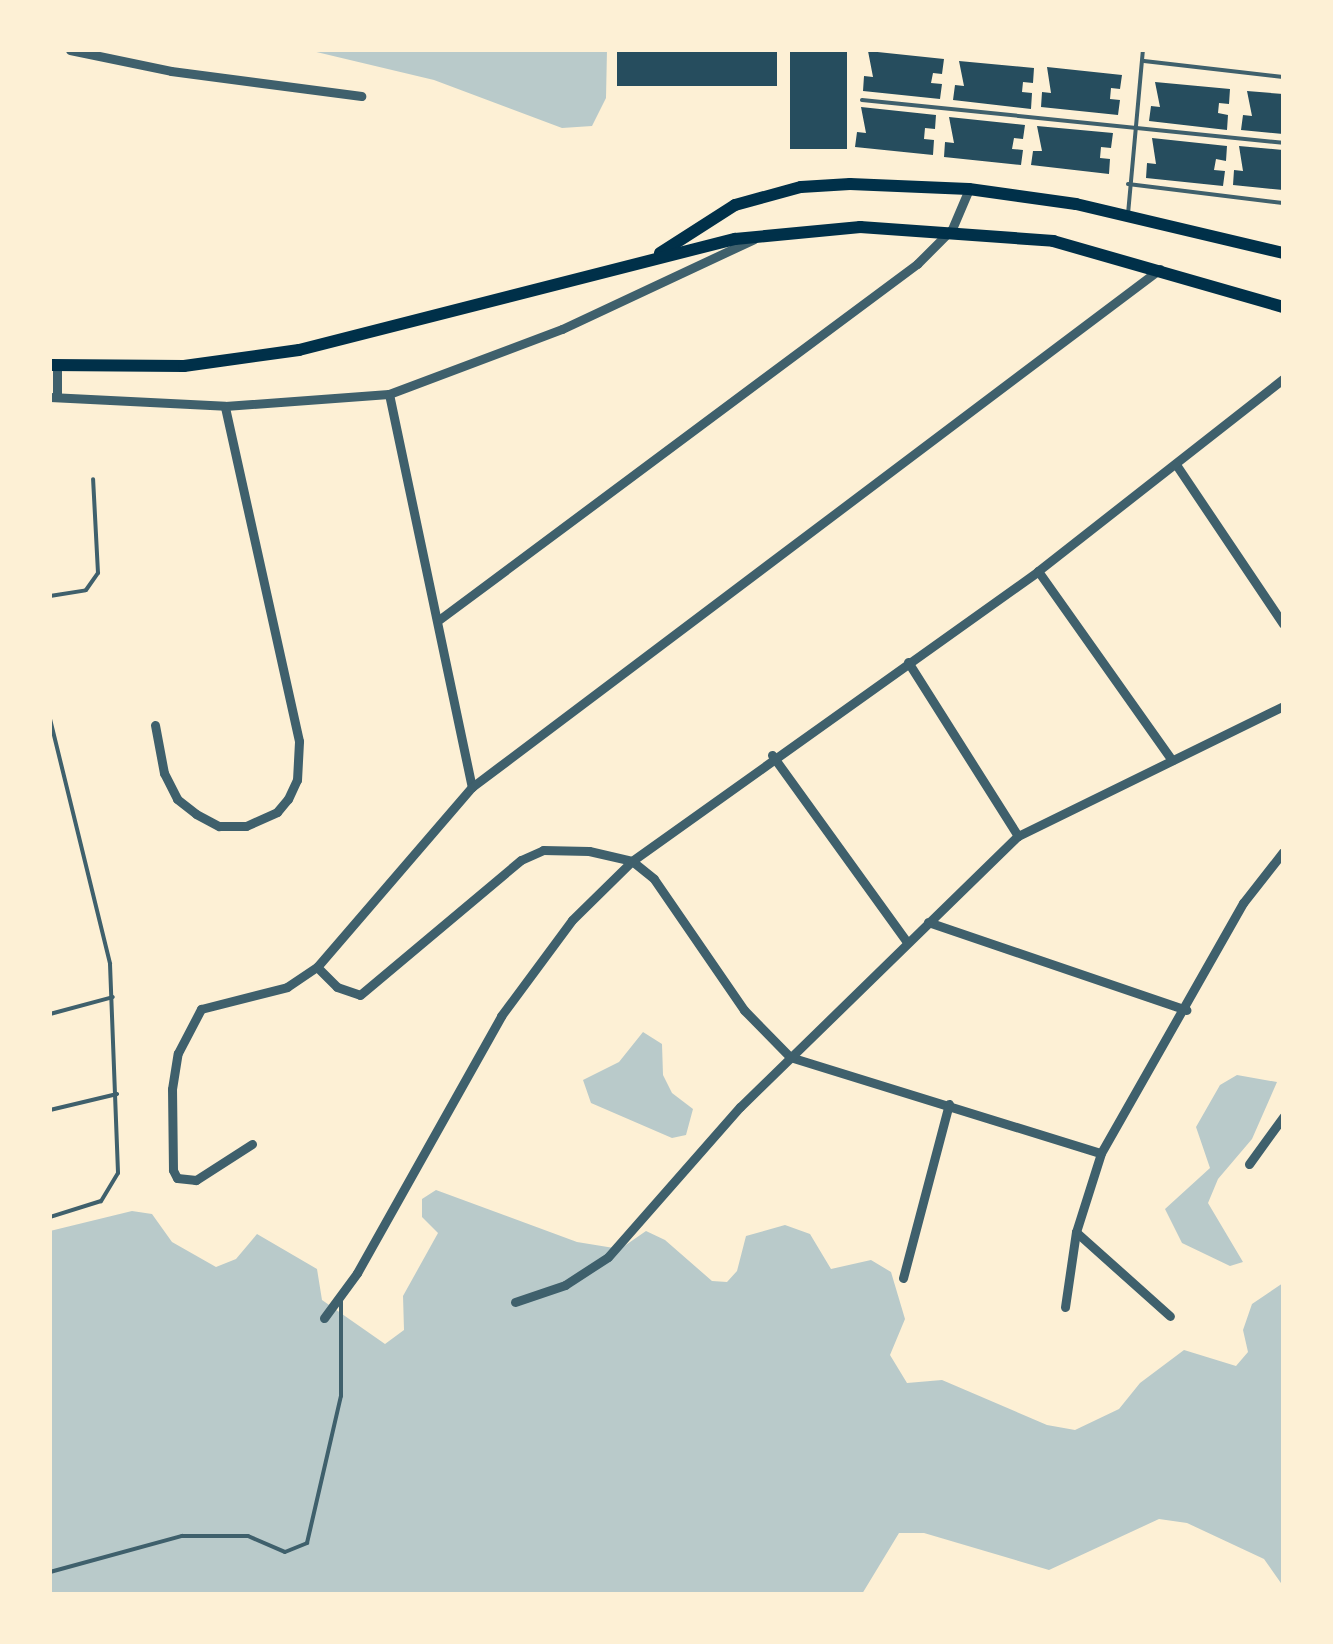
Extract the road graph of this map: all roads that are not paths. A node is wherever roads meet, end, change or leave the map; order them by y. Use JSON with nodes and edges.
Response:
{"nodes":[{"id":1,"x":70,"y":50,"type":"edge"},
{"id":2,"x":1142,"y":50,"type":"edge"},
{"id":3,"x":1142,"y":60,"type":"junction"},
{"id":4,"x":1283,"y":76,"type":"edge"},
{"id":5,"x":361,"y":96,"type":"dead end"},
{"id":6,"x":862,"y":100,"type":"dead end"},
{"id":7,"x":1132,"y":129,"type":"junction"},
{"id":8,"x":1283,"y":143,"type":"edge"},
{"id":9,"x":1128,"y":184,"type":"junction"},
{"id":10,"x":969,"y":189,"type":"junction"},
{"id":11,"x":1283,"y":203,"type":"edge"},
{"id":12,"x":1128,"y":218,"type":"junction"},
{"id":13,"x":952,"y":229,"type":"junction"},
{"id":14,"x":764,"y":234,"type":"junction"},
{"id":15,"x":1283,"y":253,"type":"edge"},
{"id":16,"x":653,"y":258,"type":"junction"},
{"id":17,"x":1161,"y":269,"type":"junction"},
{"id":18,"x":1283,"y":307,"type":"edge"},
{"id":19,"x":53,"y":365,"type":"edge"},
{"id":20,"x":1283,"y":379,"type":"edge"},
{"id":21,"x":389,"y":394,"type":"junction"},
{"id":22,"x":54,"y":397,"type":"edge"},
{"id":23,"x":225,"y":406,"type":"junction"},
{"id":24,"x":1177,"y":466,"type":"junction"},
{"id":25,"x":94,"y":479,"type":"dead end"},
{"id":26,"x":1038,"y":571,"type":"junction"},
{"id":27,"x":50,"y":596,"type":"edge"},
{"id":28,"x":440,"y":620,"type":"junction"},
{"id":29,"x":1283,"y":624,"type":"edge"},
{"id":30,"x":908,"y":662,"type":"junction"},
{"id":31,"x":1283,"y":706,"type":"edge"},
{"id":32,"x":50,"y":719,"type":"edge"},
{"id":33,"x":156,"y":724,"type":"dead end"},
{"id":34,"x":772,"y":755,"type":"junction"},
{"id":35,"x":1172,"y":760,"type":"junction"},
{"id":36,"x":472,"y":788,"type":"junction"},
{"id":37,"x":1018,"y":836,"type":"junction"},
{"id":38,"x":1283,"y":852,"type":"edge"},
{"id":39,"x":632,"y":862,"type":"junction"},
{"id":40,"x":928,"y":922,"type":"junction"},
{"id":41,"x":906,"y":941,"type":"junction"},
{"id":42,"x":317,"y":966,"type":"junction"},
{"id":43,"x":114,"y":996,"type":"junction"},
{"id":44,"x":1186,"y":1010,"type":"junction"},
{"id":45,"x":50,"y":1014,"type":"edge"},
{"id":46,"x":790,"y":1057,"type":"junction"},
{"id":47,"x":116,"y":1094,"type":"junction"},
{"id":48,"x":949,"y":1104,"type":"junction"},
{"id":49,"x":50,"y":1110,"type":"edge"},
{"id":50,"x":1283,"y":1116,"type":"edge"},
{"id":51,"x":252,"y":1144,"type":"dead end"},
{"id":52,"x":1101,"y":1153,"type":"junction"},
{"id":53,"x":1249,"y":1164,"type":"dead end"},
{"id":54,"x":50,"y":1216,"type":"edge"},
{"id":55,"x":1076,"y":1232,"type":"junction"},
{"id":56,"x":903,"y":1278,"type":"dead end"},
{"id":57,"x":341,"y":1296,"type":"junction"},
{"id":58,"x":515,"y":1302,"type":"dead end"},
{"id":59,"x":1065,"y":1307,"type":"dead end"},
{"id":60,"x":1170,"y":1316,"type":"dead end"},
{"id":61,"x":324,"y":1318,"type":"dead end"},
{"id":62,"x":50,"y":1572,"type":"edge"}],
"edges":[{"from":1,"to":5,"type":"street"},
{"from":2,"to":3,"type":"lane"},
{"from":3,"to":4,"type":"lane"},
{"from":3,"to":7,"type":"lane"},
{"from":6,"to":7,"type":"lane"},
{"from":7,"to":8,"type":"lane"},
{"from":7,"to":9,"type":"lane"},
{"from":9,"to":11,"type":"lane"},
{"from":9,"to":12,"type":"lane"},
{"from":10,"to":12,"type":"main road"},
{"from":10,"to":13,"type":"street"},
{"from":10,"to":16,"type":"main road"},
{"from":12,"to":15,"type":"main road"},
{"from":13,"to":14,"type":"main road"},
{"from":13,"to":17,"type":"main road"},
{"from":13,"to":28,"type":"street"},
{"from":14,"to":16,"type":"main road"},
{"from":14,"to":21,"type":"street"},
{"from":16,"to":19,"type":"main road"},
{"from":17,"to":18,"type":"main road"},
{"from":17,"to":36,"type":"street"},
{"from":19,"to":22,"type":"street"},
{"from":20,"to":24,"type":"street"},
{"from":21,"to":23,"type":"street"},
{"from":21,"to":28,"type":"street"},
{"from":22,"to":23,"type":"street"},
{"from":23,"to":33,"type":"street"},
{"from":24,"to":26,"type":"street"},
{"from":24,"to":29,"type":"street"},
{"from":25,"to":27,"type":"lane"},
{"from":26,"to":30,"type":"street"},
{"from":26,"to":35,"type":"street"},
{"from":28,"to":36,"type":"street"},
{"from":30,"to":34,"type":"street"},
{"from":30,"to":37,"type":"street"},
{"from":31,"to":35,"type":"street"},
{"from":32,"to":43,"type":"lane"},
{"from":34,"to":39,"type":"street"},
{"from":34,"to":41,"type":"street"},
{"from":35,"to":37,"type":"street"},
{"from":36,"to":42,"type":"street"},
{"from":37,"to":40,"type":"street"},
{"from":38,"to":44,"type":"street"},
{"from":39,"to":42,"type":"street"},
{"from":39,"to":46,"type":"street"},
{"from":39,"to":57,"type":"street"},
{"from":40,"to":41,"type":"street"},
{"from":40,"to":44,"type":"street"},
{"from":41,"to":46,"type":"street"},
{"from":42,"to":51,"type":"street"},
{"from":43,"to":45,"type":"lane"},
{"from":43,"to":47,"type":"lane"},
{"from":44,"to":52,"type":"street"},
{"from":46,"to":48,"type":"street"},
{"from":46,"to":58,"type":"street"},
{"from":47,"to":49,"type":"lane"},
{"from":47,"to":54,"type":"lane"},
{"from":48,"to":52,"type":"street"},
{"from":48,"to":56,"type":"street"},
{"from":50,"to":53,"type":"street"},
{"from":52,"to":55,"type":"street"},
{"from":55,"to":59,"type":"street"},
{"from":55,"to":60,"type":"street"},
{"from":57,"to":61,"type":"street"},
{"from":57,"to":62,"type":"lane"}]}
